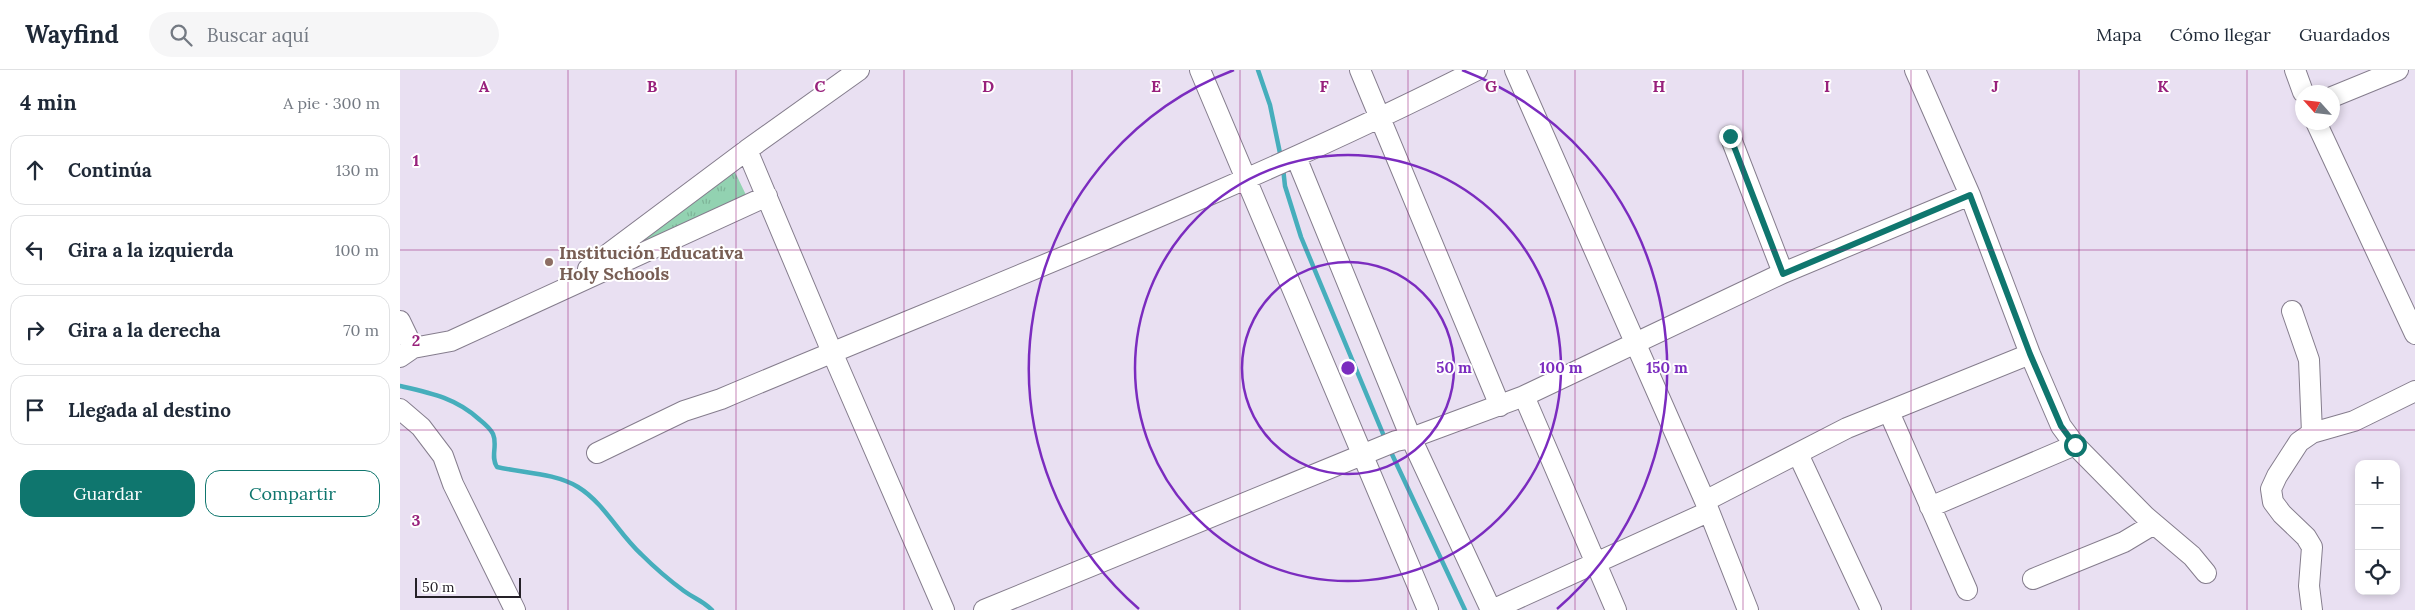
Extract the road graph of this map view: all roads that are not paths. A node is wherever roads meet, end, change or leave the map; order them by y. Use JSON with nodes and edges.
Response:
{"nodes":[{"id":1,"x":859,"y":70,"type":"edge"},
{"id":2,"x":1200,"y":70,"type":"edge"},
{"id":3,"x":1360,"y":70,"type":"edge"},
{"id":4,"x":1477,"y":70,"type":"edge"},
{"id":5,"x":1515,"y":70,"type":"edge"},
{"id":6,"x":1915,"y":70,"type":"edge"},
{"id":7,"x":2294,"y":70,"type":"edge"},
{"id":8,"x":2398,"y":70,"type":"edge"},
{"id":9,"x":2300,"y":85,"type":"edge"},
{"id":10,"x":2340,"y":94,"type":"edge"},
{"id":11,"x":1381,"y":118,"type":"junction"},
{"id":12,"x":2320,"y":130,"type":"edge"},
{"id":13,"x":1730,"y":136,"type":"dead end"},
{"id":14,"x":747,"y":150,"type":"junction"},
{"id":15,"x":1296,"y":157,"type":"junction"},
{"id":16,"x":1246,"y":180,"type":"junction"},
{"id":17,"x":1970,"y":195,"type":"junction"},
{"id":18,"x":767,"y":196,"type":"junction"},
{"id":19,"x":1783,"y":274,"type":"junction"},
{"id":20,"x":557,"y":293,"type":"junction"},
{"id":21,"x":2292,"y":310,"type":"dead end"},
{"id":22,"x":400,"y":321,"type":"edge"},
{"id":23,"x":2415,"y":334,"type":"edge"},
{"id":24,"x":1636,"y":344,"type":"junction"},
{"id":25,"x":407,"y":352,"type":"edge"},
{"id":26,"x":832,"y":352,"type":"junction"},
{"id":27,"x":2030,"y":354,"type":"junction"},
{"id":28,"x":2415,"y":391,"type":"edge"},
{"id":29,"x":1524,"y":396,"type":"junction"},
{"id":30,"x":1500,"y":406,"type":"junction"},
{"id":31,"x":400,"y":409,"type":"edge"},
{"id":32,"x":1889,"y":412,"type":"junction"},
{"id":33,"x":2312,"y":433,"type":"junction"},
{"id":34,"x":1411,"y":438,"type":"junction"},
{"id":35,"x":2075,"y":445,"type":"junction"},
{"id":36,"x":596,"y":453,"type":"dead end"},
{"id":37,"x":1798,"y":454,"type":"junction"},
{"id":38,"x":1362,"y":455,"type":"junction"},
{"id":39,"x":1706,"y":507,"type":"junction"},
{"id":40,"x":1930,"y":507,"type":"junction"},
{"id":41,"x":2154,"y":524,"type":"junction"},
{"id":42,"x":1595,"y":562,"type":"junction"},
{"id":43,"x":2206,"y":573,"type":"dead end"},
{"id":44,"x":2033,"y":579,"type":"dead end"},
{"id":45,"x":1967,"y":590,"type":"dead end"},
{"id":46,"x":515,"y":610,"type":"edge"},
{"id":47,"x":944,"y":610,"type":"edge"},
{"id":48,"x":984,"y":610,"type":"edge"},
{"id":49,"x":1428,"y":610,"type":"edge"},
{"id":50,"x":1491,"y":610,"type":"edge"},
{"id":51,"x":1616,"y":610,"type":"edge"},
{"id":52,"x":1748,"y":610,"type":"edge"},
{"id":53,"x":1871,"y":610,"type":"edge"},
{"id":54,"x":2312,"y":610,"type":"edge"}],
"edges":[{"from":1,"to":14,"type":"street"},
{"from":2,"to":16,"type":"street"},
{"from":3,"to":11,"type":"street"},
{"from":4,"to":11,"type":"street"},
{"from":5,"to":24,"type":"street"},
{"from":6,"to":17,"type":"street"},
{"from":7,"to":9,"type":"street"},
{"from":8,"to":10,"type":"street"},
{"from":11,"to":15,"type":"street"},
{"from":11,"to":30,"type":"street"},
{"from":12,"to":23,"type":"street"},
{"from":13,"to":19,"type":"street"},
{"from":14,"to":18,"type":"street"},
{"from":14,"to":20,"type":"street"},
{"from":15,"to":16,"type":"street"},
{"from":15,"to":34,"type":"street"},
{"from":16,"to":26,"type":"street"},
{"from":16,"to":38,"type":"street"},
{"from":17,"to":19,"type":"street"},
{"from":17,"to":27,"type":"street"},
{"from":18,"to":20,"type":"street"},
{"from":18,"to":26,"type":"street"},
{"from":19,"to":24,"type":"street"},
{"from":20,"to":25,"type":"street"},
{"from":21,"to":33,"type":"street"},
{"from":22,"to":25,"type":"street"},
{"from":24,"to":29,"type":"street"},
{"from":24,"to":39,"type":"street"},
{"from":26,"to":36,"type":"street"},
{"from":26,"to":47,"type":"street"},
{"from":27,"to":32,"type":"street"},
{"from":27,"to":35,"type":"street"},
{"from":28,"to":33,"type":"street"},
{"from":29,"to":30,"type":"street"},
{"from":29,"to":42,"type":"street"},
{"from":30,"to":34,"type":"street"},
{"from":31,"to":46,"type":"street"},
{"from":32,"to":37,"type":"street"},
{"from":32,"to":40,"type":"street"},
{"from":33,"to":54,"type":"street"},
{"from":34,"to":38,"type":"street"},
{"from":34,"to":50,"type":"street"},
{"from":35,"to":40,"type":"street"},
{"from":35,"to":41,"type":"street"},
{"from":37,"to":39,"type":"street"},
{"from":37,"to":53,"type":"street"},
{"from":38,"to":48,"type":"street"},
{"from":38,"to":49,"type":"street"},
{"from":39,"to":42,"type":"street"},
{"from":39,"to":52,"type":"street"},
{"from":40,"to":45,"type":"street"},
{"from":41,"to":43,"type":"street"},
{"from":41,"to":44,"type":"street"},
{"from":42,"to":50,"type":"street"},
{"from":42,"to":51,"type":"street"}]}
